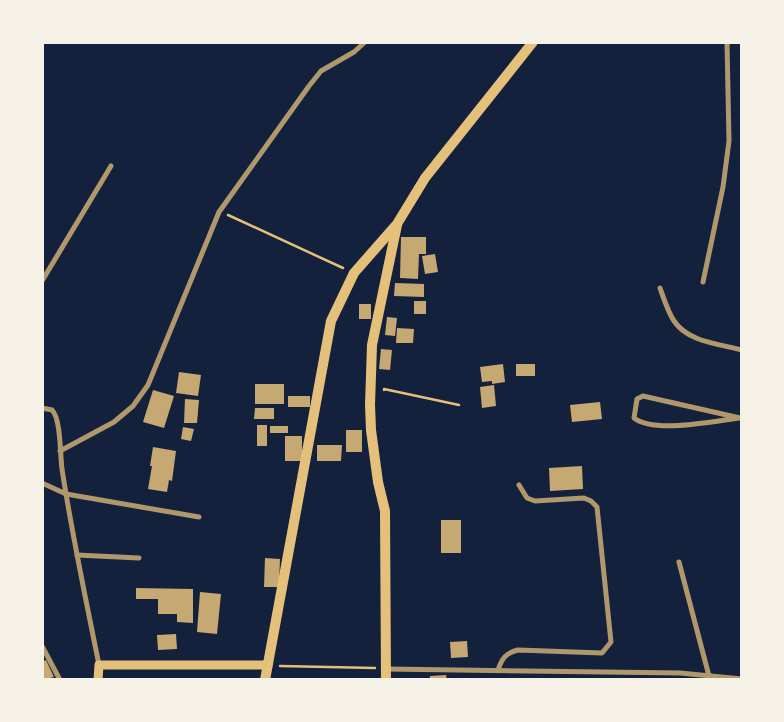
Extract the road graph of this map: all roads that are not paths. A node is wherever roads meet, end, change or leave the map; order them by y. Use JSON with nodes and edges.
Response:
{"nodes":[{"id":1,"x":365,"y":42,"type":"edge"},
{"id":2,"x":533,"y":42,"type":"edge"},
{"id":3,"x":727,"y":42,"type":"edge"},
{"id":4,"x":111,"y":166,"type":"dead end"},
{"id":5,"x":397,"y":224,"type":"junction"},
{"id":6,"x":42,"y":281,"type":"edge"},
{"id":7,"x":703,"y":282,"type":"dead end"},
{"id":8,"x":660,"y":288,"type":"dead end"},
{"id":9,"x":742,"y":350,"type":"edge"},
{"id":10,"x":42,"y":408,"type":"edge"},
{"id":11,"x":741,"y":418,"type":"edge"},
{"id":12,"x":60,"y":451,"type":"junction"},
{"id":13,"x":42,"y":483,"type":"edge"},
{"id":14,"x":519,"y":485,"type":"dead end"},
{"id":15,"x":66,"y":494,"type":"junction"},
{"id":16,"x":199,"y":517,"type":"dead end"},
{"id":17,"x":77,"y":555,"type":"junction"},
{"id":18,"x":140,"y":558,"type":"dead end"},
{"id":19,"x":679,"y":562,"type":"dead end"},
{"id":20,"x":42,"y":646,"type":"edge"},
{"id":21,"x":99,"y":665,"type":"junction"},
{"id":22,"x":268,"y":665,"type":"junction"},
{"id":23,"x":498,"y":670,"type":"junction"},
{"id":24,"x":386,"y":674,"type":"edge"},
{"id":25,"x":709,"y":676,"type":"junction"},
{"id":26,"x":742,"y":679,"type":"edge"},
{"id":27,"x":60,"y":680,"type":"edge"},
{"id":28,"x":98,"y":680,"type":"edge"},
{"id":29,"x":265,"y":680,"type":"edge"}],
"edges":[{"from":1,"to":12,"type":"street"},
{"from":2,"to":5,"type":"main road"},
{"from":3,"to":7,"type":"street"},
{"from":4,"to":6,"type":"street"},
{"from":5,"to":22,"type":"main road"},
{"from":5,"to":24,"type":"main road"},
{"from":8,"to":9,"type":"street"},
{"from":10,"to":12,"type":"street"},
{"from":11,"to":11,"type":"street"},
{"from":12,"to":15,"type":"street"},
{"from":13,"to":15,"type":"street"},
{"from":14,"to":23,"type":"street"},
{"from":15,"to":16,"type":"street"},
{"from":15,"to":17,"type":"street"},
{"from":17,"to":18,"type":"street"},
{"from":17,"to":21,"type":"street"},
{"from":19,"to":25,"type":"street"},
{"from":20,"to":27,"type":"street"},
{"from":21,"to":22,"type":"main road"},
{"from":21,"to":28,"type":"main road"},
{"from":22,"to":29,"type":"main road"},
{"from":23,"to":24,"type":"street"},
{"from":23,"to":25,"type":"street"},
{"from":25,"to":26,"type":"street"}]}
